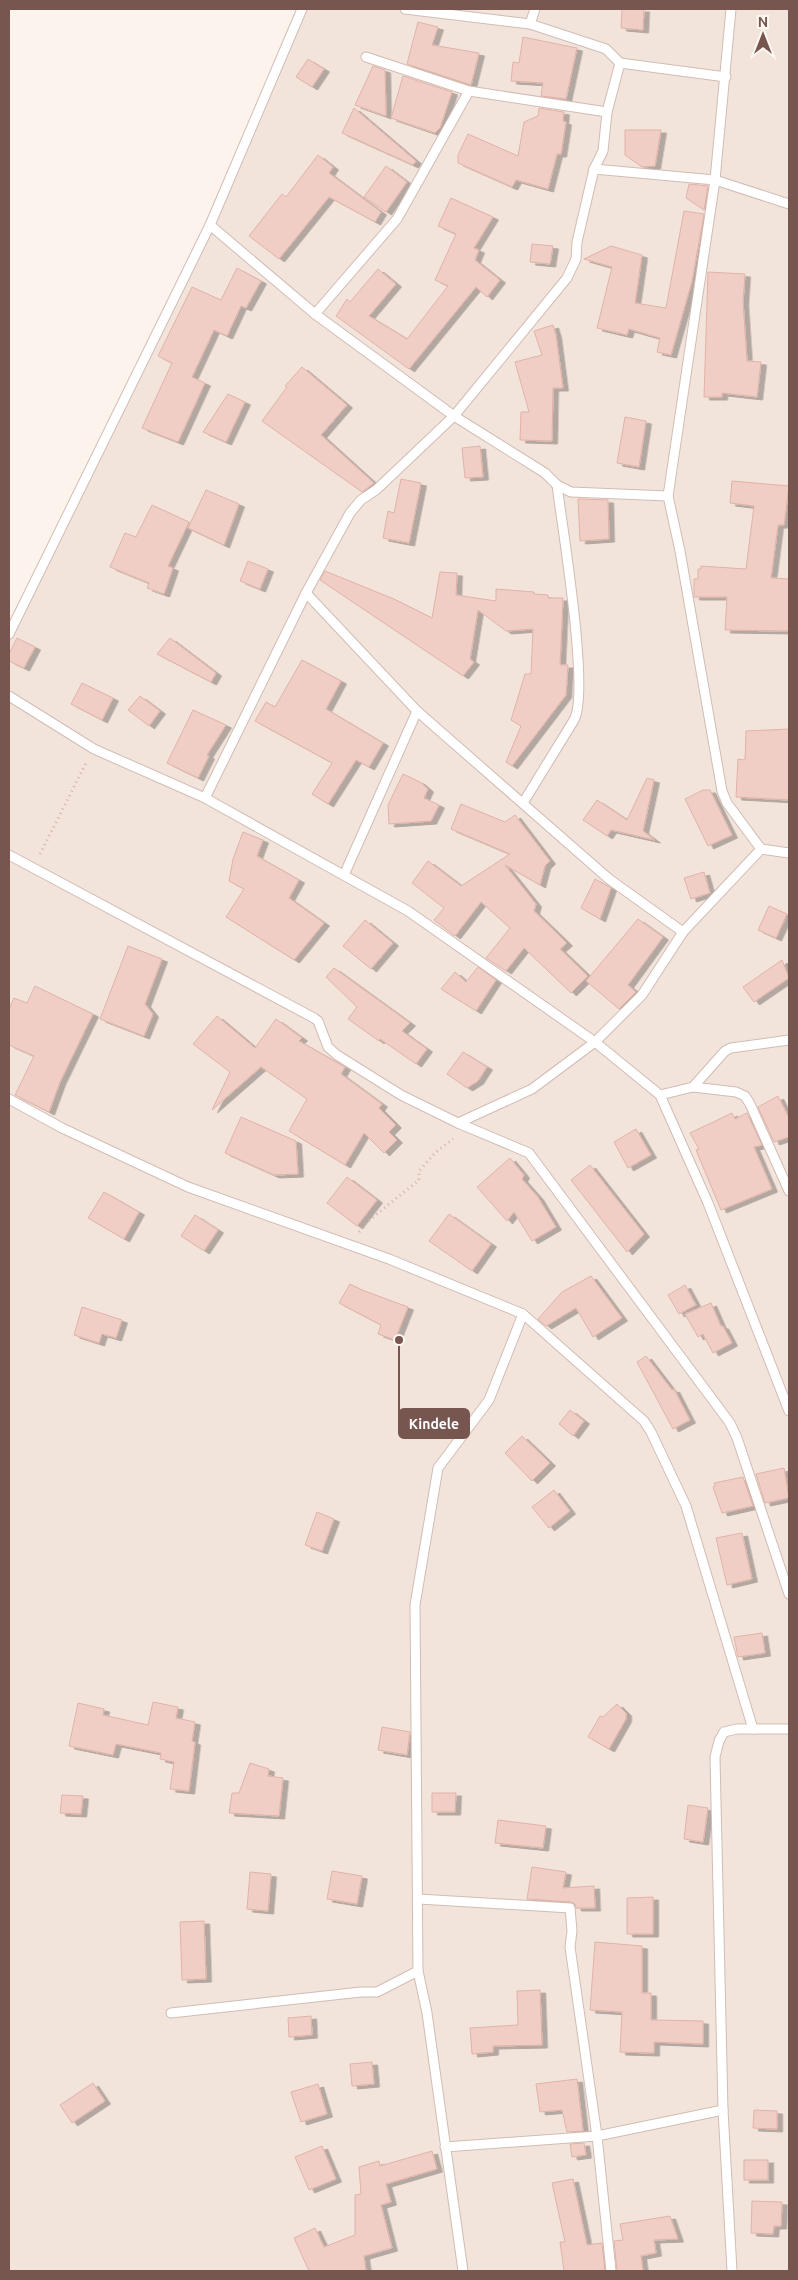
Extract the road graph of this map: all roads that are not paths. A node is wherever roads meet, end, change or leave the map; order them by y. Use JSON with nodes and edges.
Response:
{"nodes":[{"id":1,"x":302,"y":9,"type":"edge"},
{"id":2,"x":405,"y":9,"type":"edge"},
{"id":3,"x":535,"y":9,"type":"edge"},
{"id":4,"x":731,"y":9,"type":"edge"},
{"id":5,"x":530,"y":24,"type":"junction"},
{"id":6,"x":366,"y":57,"type":"dead end"},
{"id":7,"x":620,"y":63,"type":"junction"},
{"id":8,"x":726,"y":78,"type":"junction"},
{"id":9,"x":469,"y":91,"type":"junction"},
{"id":10,"x":607,"y":112,"type":"junction"},
{"id":11,"x":594,"y":169,"type":"junction"},
{"id":12,"x":715,"y":180,"type":"junction"},
{"id":13,"x":789,"y":204,"type":"edge"},
{"id":14,"x":210,"y":225,"type":"junction"},
{"id":15,"x":315,"y":314,"type":"junction"},
{"id":16,"x":454,"y":416,"type":"junction"},
{"id":17,"x":557,"y":485,"type":"junction"},
{"id":18,"x":668,"y":496,"type":"junction"},
{"id":19,"x":306,"y":593,"type":"junction"},
{"id":20,"x":9,"y":634,"type":"edge"},
{"id":21,"x":9,"y":696,"type":"edge"},
{"id":22,"x":417,"y":711,"type":"junction"},
{"id":23,"x":204,"y":798,"type":"junction"},
{"id":24,"x":523,"y":803,"type":"junction"},
{"id":25,"x":761,"y":849,"type":"junction"},
{"id":26,"x":789,"y":853,"type":"edge"},
{"id":27,"x":9,"y":855,"type":"edge"},
{"id":28,"x":344,"y":875,"type":"junction"},
{"id":29,"x":683,"y":932,"type":"junction"},
{"id":30,"x":789,"y":1040,"type":"edge"},
{"id":31,"x":595,"y":1042,"type":"junction"},
{"id":32,"x":693,"y":1087,"type":"junction"},
{"id":33,"x":660,"y":1095,"type":"junction"},
{"id":34,"x":9,"y":1099,"type":"edge"},
{"id":35,"x":458,"y":1124,"type":"junction"},
{"id":36,"x":789,"y":1191,"type":"edge"},
{"id":37,"x":523,"y":1314,"type":"junction"},
{"id":38,"x":789,"y":1411,"type":"edge"},
{"id":39,"x":789,"y":1594,"type":"edge"},
{"id":40,"x":753,"y":1729,"type":"junction"},
{"id":41,"x":789,"y":1729,"type":"edge"},
{"id":42,"x":419,"y":1899,"type":"junction"},
{"id":43,"x":418,"y":1971,"type":"junction"},
{"id":44,"x":171,"y":2013,"type":"dead end"},
{"id":45,"x":723,"y":2110,"type":"junction"},
{"id":46,"x":597,"y":2136,"type":"junction"},
{"id":47,"x":446,"y":2147,"type":"junction"},
{"id":48,"x":463,"y":2271,"type":"edge"},
{"id":49,"x":611,"y":2271,"type":"edge"},
{"id":50,"x":732,"y":2271,"type":"edge"}],
"edges":[{"from":1,"to":14,"type":"lane"},
{"from":2,"to":5,"type":"lane"},
{"from":3,"to":5,"type":"lane"},
{"from":4,"to":8,"type":"lane"},
{"from":5,"to":7,"type":"lane"},
{"from":6,"to":9,"type":"lane"},
{"from":7,"to":8,"type":"lane"},
{"from":7,"to":10,"type":"lane"},
{"from":8,"to":12,"type":"lane"},
{"from":9,"to":10,"type":"lane"},
{"from":9,"to":15,"type":"lane"},
{"from":10,"to":11,"type":"lane"},
{"from":11,"to":12,"type":"lane"},
{"from":11,"to":16,"type":"lane"},
{"from":12,"to":13,"type":"lane"},
{"from":12,"to":18,"type":"lane"},
{"from":14,"to":15,"type":"lane"},
{"from":14,"to":20,"type":"lane"},
{"from":15,"to":16,"type":"lane"},
{"from":16,"to":17,"type":"lane"},
{"from":16,"to":19,"type":"lane"},
{"from":17,"to":18,"type":"lane"},
{"from":17,"to":24,"type":"lane"},
{"from":18,"to":25,"type":"lane"},
{"from":19,"to":22,"type":"lane"},
{"from":19,"to":23,"type":"lane"},
{"from":21,"to":23,"type":"lane"},
{"from":22,"to":24,"type":"lane"},
{"from":22,"to":28,"type":"lane"},
{"from":23,"to":28,"type":"lane"},
{"from":24,"to":29,"type":"lane"},
{"from":25,"to":26,"type":"lane"},
{"from":25,"to":29,"type":"lane"},
{"from":27,"to":35,"type":"lane"},
{"from":28,"to":31,"type":"lane"},
{"from":29,"to":31,"type":"lane"},
{"from":30,"to":32,"type":"lane"},
{"from":31,"to":33,"type":"lane"},
{"from":31,"to":35,"type":"lane"},
{"from":32,"to":33,"type":"lane"},
{"from":32,"to":36,"type":"lane"},
{"from":33,"to":38,"type":"lane"},
{"from":34,"to":37,"type":"lane"},
{"from":35,"to":39,"type":"lane"},
{"from":37,"to":40,"type":"lane"},
{"from":37,"to":42,"type":"lane"},
{"from":40,"to":41,"type":"lane"},
{"from":40,"to":45,"type":"lane"},
{"from":42,"to":43,"type":"lane"},
{"from":42,"to":46,"type":"lane"},
{"from":43,"to":44,"type":"lane"},
{"from":43,"to":47,"type":"lane"},
{"from":45,"to":46,"type":"lane"},
{"from":45,"to":50,"type":"lane"},
{"from":46,"to":47,"type":"lane"},
{"from":46,"to":49,"type":"lane"},
{"from":47,"to":48,"type":"lane"}]}
